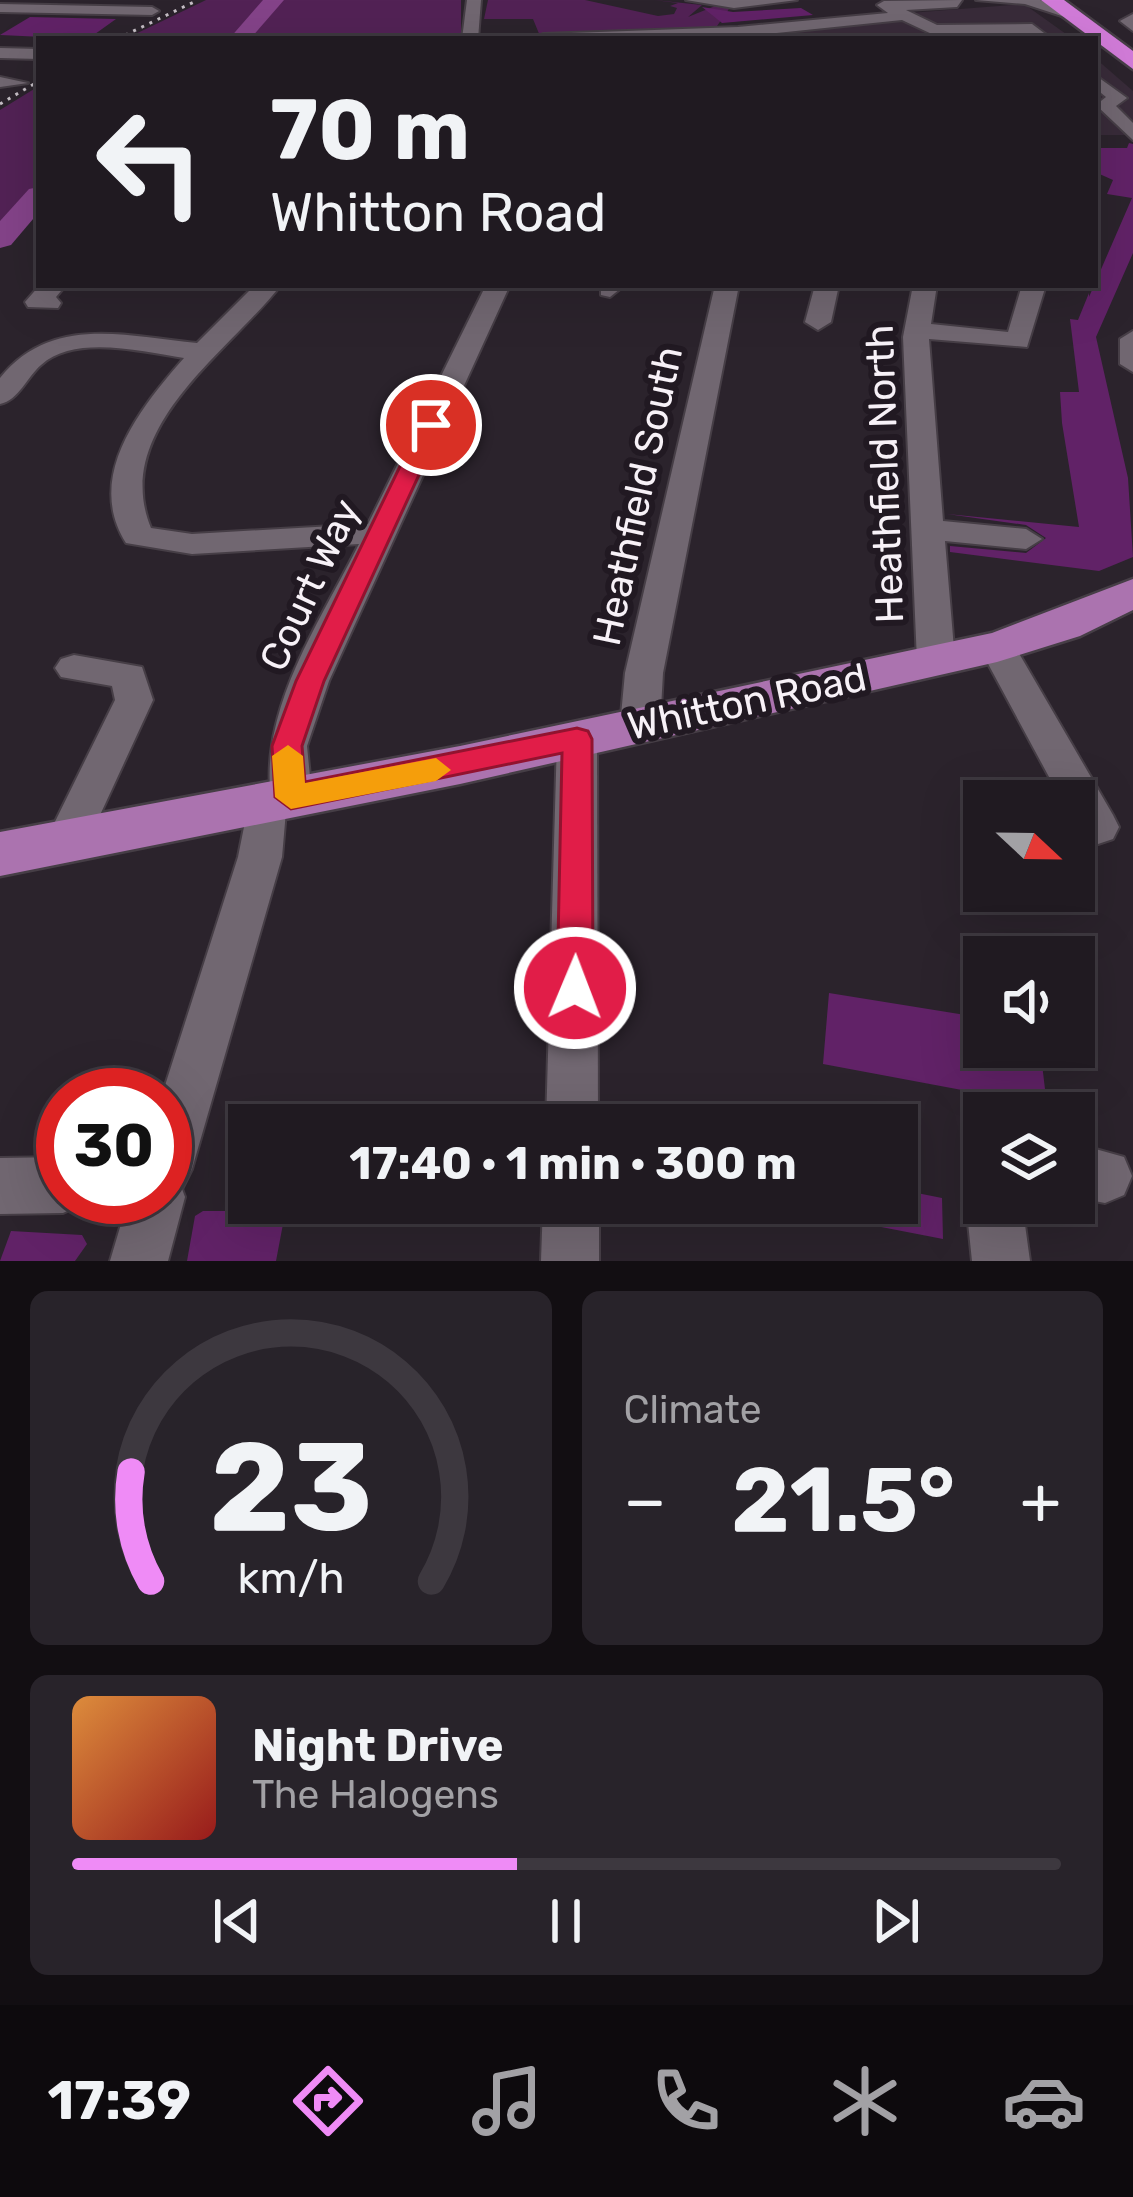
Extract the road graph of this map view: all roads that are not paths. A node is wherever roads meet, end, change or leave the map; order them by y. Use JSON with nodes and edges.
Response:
{"nodes":[{"id":1,"x":176,"y":0,"type":"edge"},
{"id":2,"x":474,"y":0,"type":"edge"},
{"id":3,"x":694,"y":0,"type":"edge"},
{"id":4,"x":939,"y":0,"type":"edge"},
{"id":5,"x":982,"y":0,"type":"edge"},
{"id":6,"x":1026,"y":0,"type":"edge"},
{"id":7,"x":1052,"y":0,"type":"edge"},
{"id":8,"x":797,"y":2,"type":"edge"},
{"id":9,"x":150,"y":4,"type":"edge"},
{"id":10,"x":894,"y":6,"type":"edge"},
{"id":11,"x":0,"y":8,"type":"edge"},
{"id":12,"x":1071,"y":8,"type":"edge"},
{"id":13,"x":850,"y":14,"type":"dead end"},
{"id":14,"x":826,"y":16,"type":"junction"},
{"id":15,"x":766,"y":22,"type":"dead end"},
{"id":16,"x":470,"y":36,"type":"edge"},
{"id":17,"x":627,"y":36,"type":"edge"},
{"id":18,"x":1040,"y":36,"type":"edge"},
{"id":19,"x":1133,"y":46,"type":"edge"},
{"id":20,"x":0,"y":53,"type":"edge"},
{"id":21,"x":36,"y":55,"type":"edge"},
{"id":22,"x":1133,"y":62,"type":"edge"},
{"id":23,"x":1098,"y":82,"type":"edge"},
{"id":24,"x":1100,"y":103,"type":"edge"},
{"id":25,"x":1123,"y":139,"type":"edge"},
{"id":26,"x":265,"y":288,"type":"edge"},
{"id":27,"x":496,"y":288,"type":"edge"},
{"id":28,"x":726,"y":288,"type":"edge"},
{"id":29,"x":826,"y":288,"type":"edge"},
{"id":30,"x":924,"y":288,"type":"edge"},
{"id":31,"x":1033,"y":288,"type":"edge"},
{"id":32,"x":818,"y":322,"type":"dead end"},
{"id":33,"x":916,"y":330,"type":"junction"},
{"id":34,"x":1133,"y":339,"type":"edge"},
{"id":35,"x":206,"y":352,"type":"junction"},
{"id":36,"x":1133,"y":364,"type":"edge"},
{"id":37,"x":0,"y":396,"type":"edge"},
{"id":38,"x":927,"y":529,"type":"junction"},
{"id":39,"x":379,"y":533,"type":"junction"},
{"id":40,"x":1026,"y":539,"type":"dead end"},
{"id":41,"x":1133,"y":593,"type":"edge"},
{"id":42,"x":997,"y":647,"type":"junction"},
{"id":43,"x":936,"y":661,"type":"junction"},
{"id":44,"x":74,"y":668,"type":"dead end"},
{"id":45,"x":640,"y":726,"type":"junction"},
{"id":46,"x":577,"y":739,"type":"junction"},
{"id":47,"x":279,"y":800,"type":"junction"},
{"id":48,"x":1102,"y":827,"type":"edge"},
{"id":49,"x":68,"y":840,"type":"junction"},
{"id":50,"x":0,"y":854,"type":"edge"},
{"id":51,"x":192,"y":1080,"type":"edge"},
{"id":52,"x":572,"y":1104,"type":"edge"},
{"id":53,"x":36,"y":1185,"type":"edge"},
{"id":54,"x":0,"y":1186,"type":"edge"},
{"id":55,"x":149,"y":1224,"type":"edge"},
{"id":56,"x":571,"y":1224,"type":"edge"},
{"id":57,"x":139,"y":1261,"type":"edge"},
{"id":58,"x":570,"y":1261,"type":"edge"}],
"edges":[{"from":1,"to":9,"type":"street"},
{"from":2,"to":16,"type":"street"},
{"from":3,"to":8,"type":"street"},
{"from":4,"to":10,"type":"street"},
{"from":5,"to":6,"type":"street"},
{"from":6,"to":12,"type":"street"},
{"from":7,"to":12,"type":"highway"},
{"from":8,"to":14,"type":"street"},
{"from":9,"to":11,"type":"street"},
{"from":10,"to":17,"type":"street"},
{"from":10,"to":18,"type":"street"},
{"from":12,"to":19,"type":"highway"},
{"from":12,"to":22,"type":"highway"},
{"from":13,"to":14,"type":"street"},
{"from":14,"to":15,"type":"street"},
{"from":20,"to":21,"type":"street"},
{"from":23,"to":24,"type":"street"},
{"from":24,"to":25,"type":"street"},
{"from":26,"to":35,"type":"street"},
{"from":27,"to":39,"type":"street","name":"Court Way"},
{"from":28,"to":45,"type":"street","name":"Heathfield South"},
{"from":29,"to":32,"type":"street"},
{"from":30,"to":33,"type":"street","name":"Heathfield North"},
{"from":31,"to":33,"type":"street"},
{"from":33,"to":38,"type":"street","name":"Heathfield North"},
{"from":34,"to":36,"type":"street"},
{"from":35,"to":37,"type":"street"},
{"from":35,"to":39,"type":"street"},
{"from":38,"to":40,"type":"street"},
{"from":38,"to":43,"type":"street","name":"Heathfield North"},
{"from":39,"to":47,"type":"street","name":"Court Way"},
{"from":41,"to":42,"type":"main road","name":"Whitton Road"},
{"from":42,"to":43,"type":"main road","name":"Whitton Road"},
{"from":42,"to":48,"type":"street"},
{"from":43,"to":45,"type":"main road","name":"Whitton Road"},
{"from":44,"to":49,"type":"street"},
{"from":45,"to":46,"type":"main road","name":"Whitton Road"},
{"from":46,"to":47,"type":"main road","name":"Whitton Road"},
{"from":46,"to":52,"type":"street"},
{"from":47,"to":49,"type":"main road","name":"Whitton Road"},
{"from":47,"to":51,"type":"street","name":"Court Way"},
{"from":49,"to":50,"type":"main road","name":"Whitton Road"},
{"from":53,"to":54,"type":"street"},
{"from":55,"to":57,"type":"street"},
{"from":56,"to":58,"type":"street"}]}
